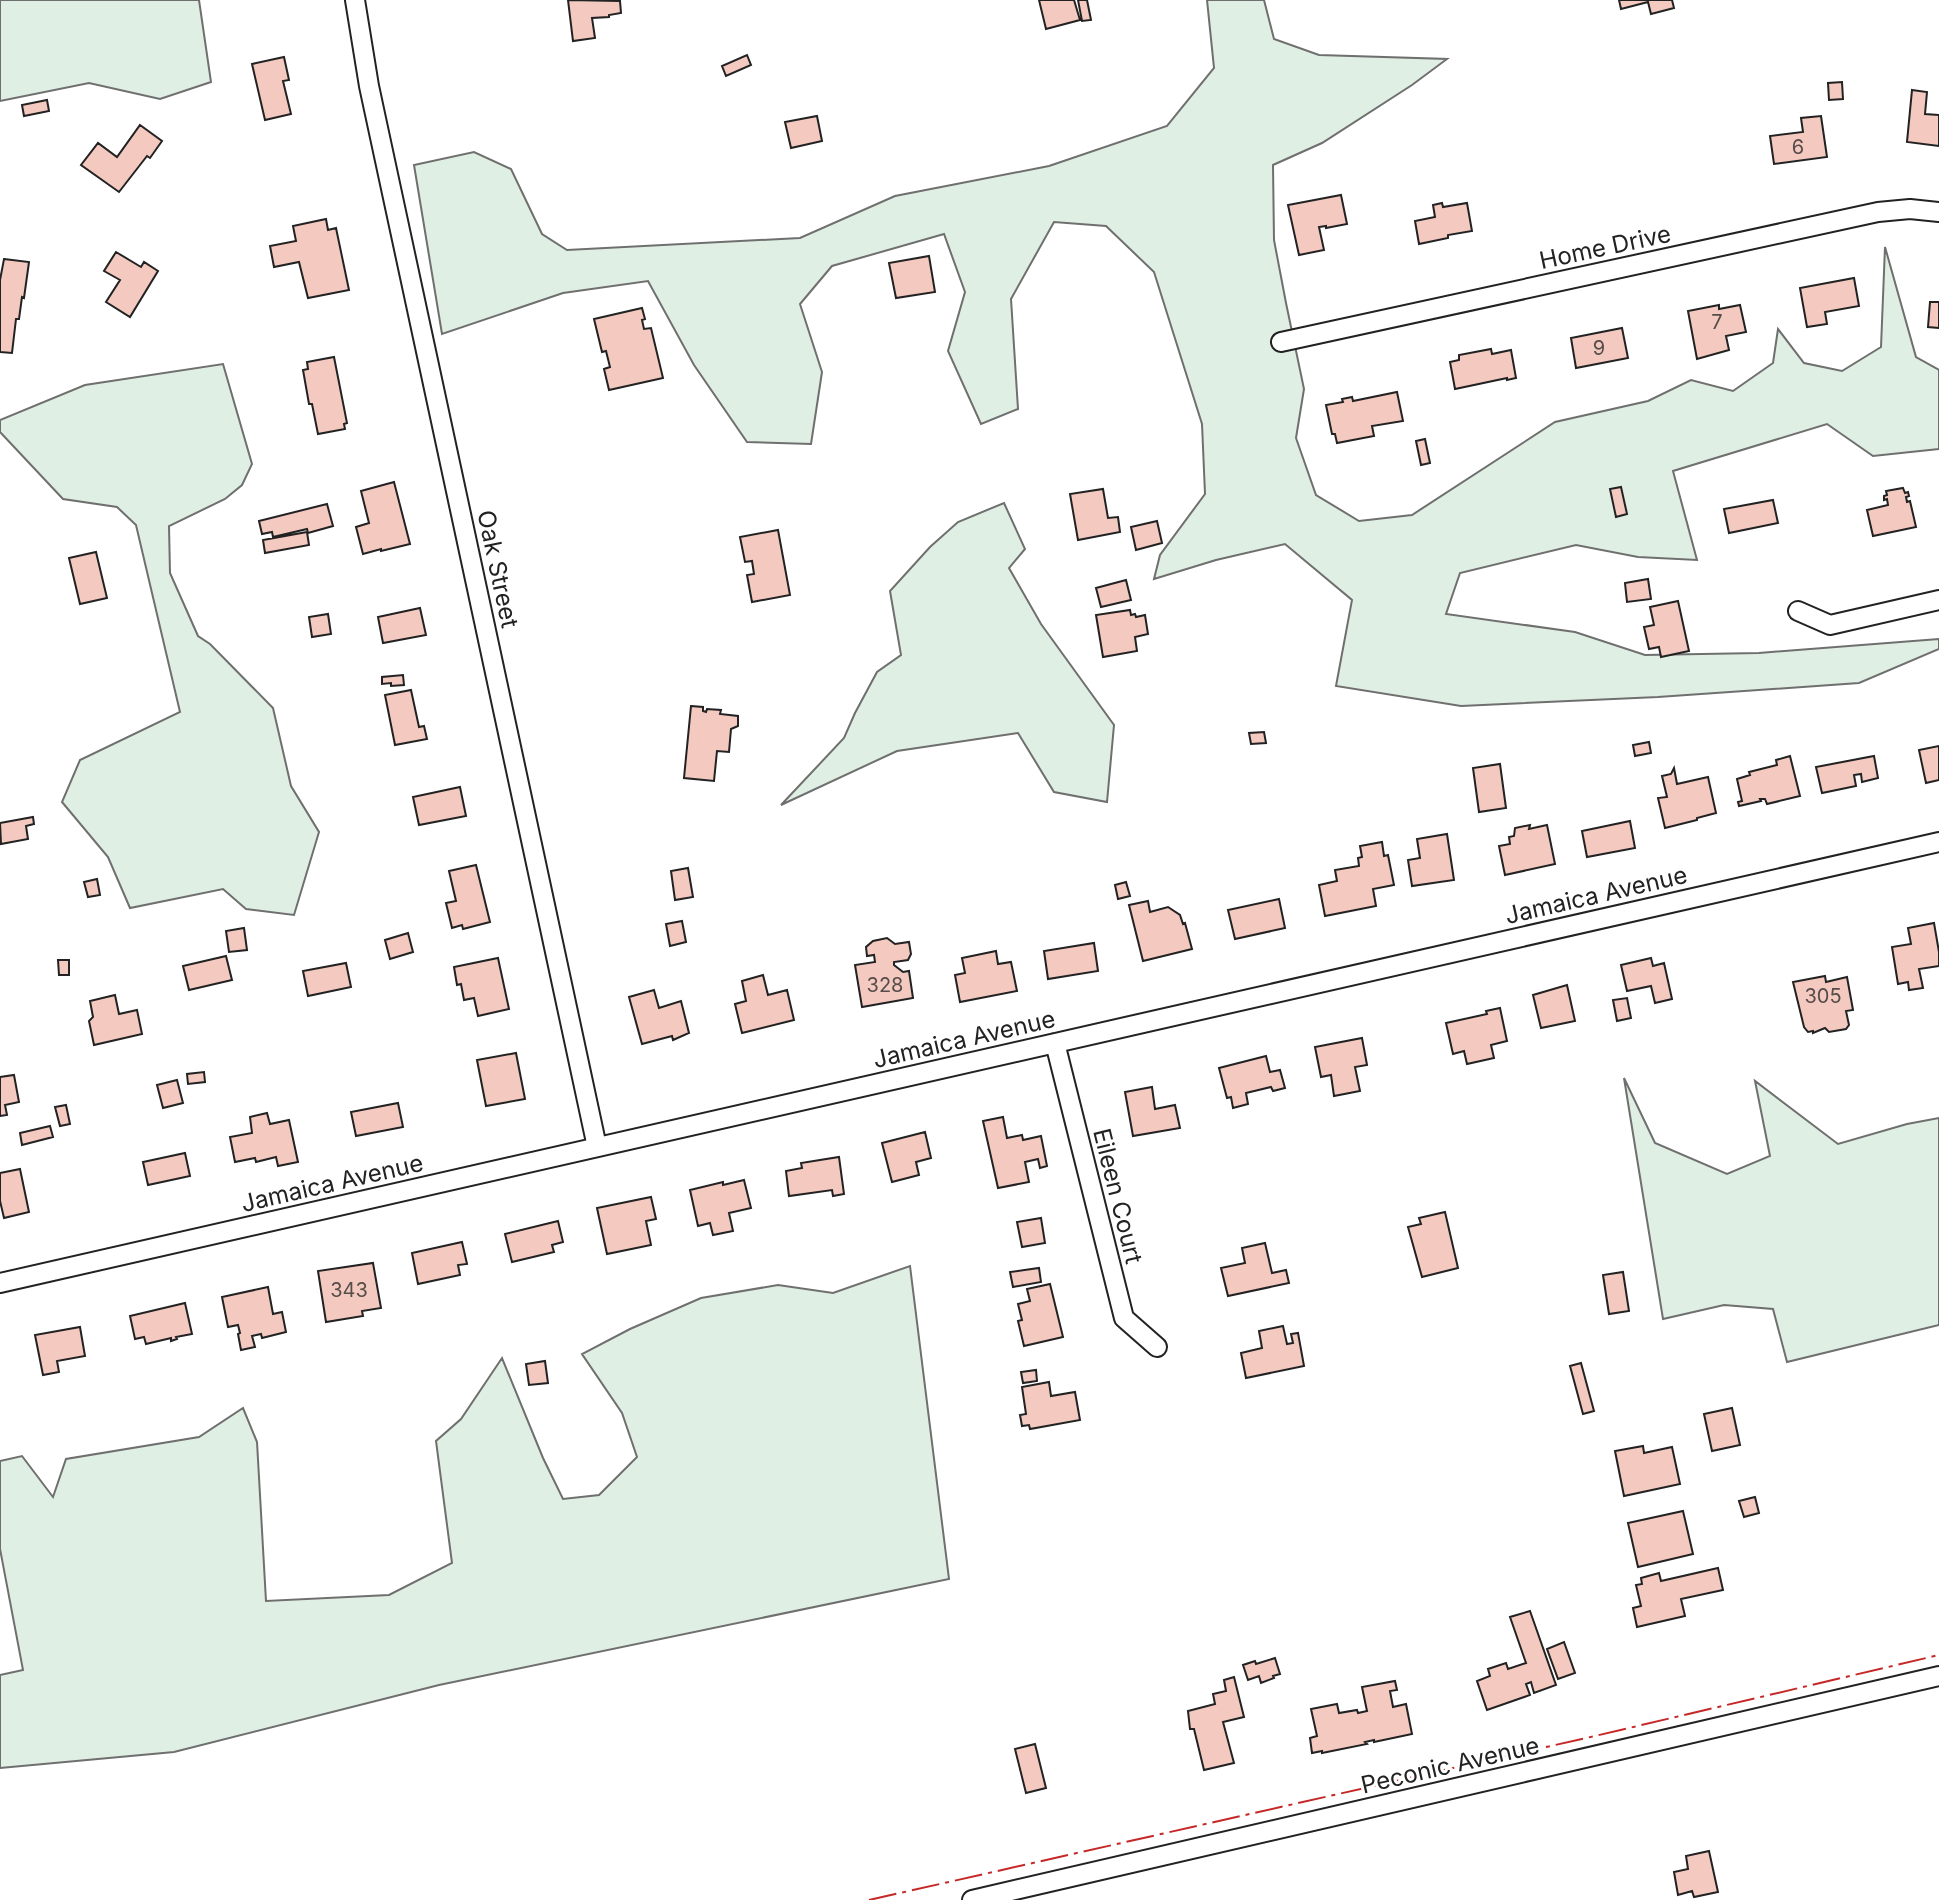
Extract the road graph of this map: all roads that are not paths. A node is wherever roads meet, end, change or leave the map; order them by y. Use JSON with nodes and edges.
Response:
{"nodes":[{"id":1,"x":355,"y":0,"type":"edge"},
{"id":2,"x":1939,"y":212,"type":"edge"},
{"id":3,"x":1281,"y":342,"type":"dead end"},
{"id":4,"x":1939,"y":600,"type":"edge"},
{"id":5,"x":1798,"y":611,"type":"dead end"},
{"id":6,"x":1939,"y":842,"type":"edge"},
{"id":7,"x":1055,"y":1043,"type":"junction"},
{"id":8,"x":597,"y":1147,"type":"junction"},
{"id":9,"x":0,"y":1283,"type":"edge"},
{"id":10,"x":1157,"y":1347,"type":"dead end"},
{"id":11,"x":1939,"y":1676,"type":"edge"},
{"id":12,"x":972,"y":1900,"type":"edge"}],
"edges":[{"from":1,"to":8,"type":"street","name":"Oak Street"},
{"from":2,"to":3,"type":"street","name":"Home Drive"},
{"from":4,"to":5,"type":"street"},
{"from":6,"to":7,"type":"street","name":"Jamaica Avenue"},
{"from":7,"to":8,"type":"street","name":"Jamaica Avenue"},
{"from":7,"to":10,"type":"street","name":"Eileen Court"},
{"from":8,"to":9,"type":"street","name":"Jamaica Avenue"},
{"from":11,"to":12,"type":"street","name":"Peconic Avenue"}]}
